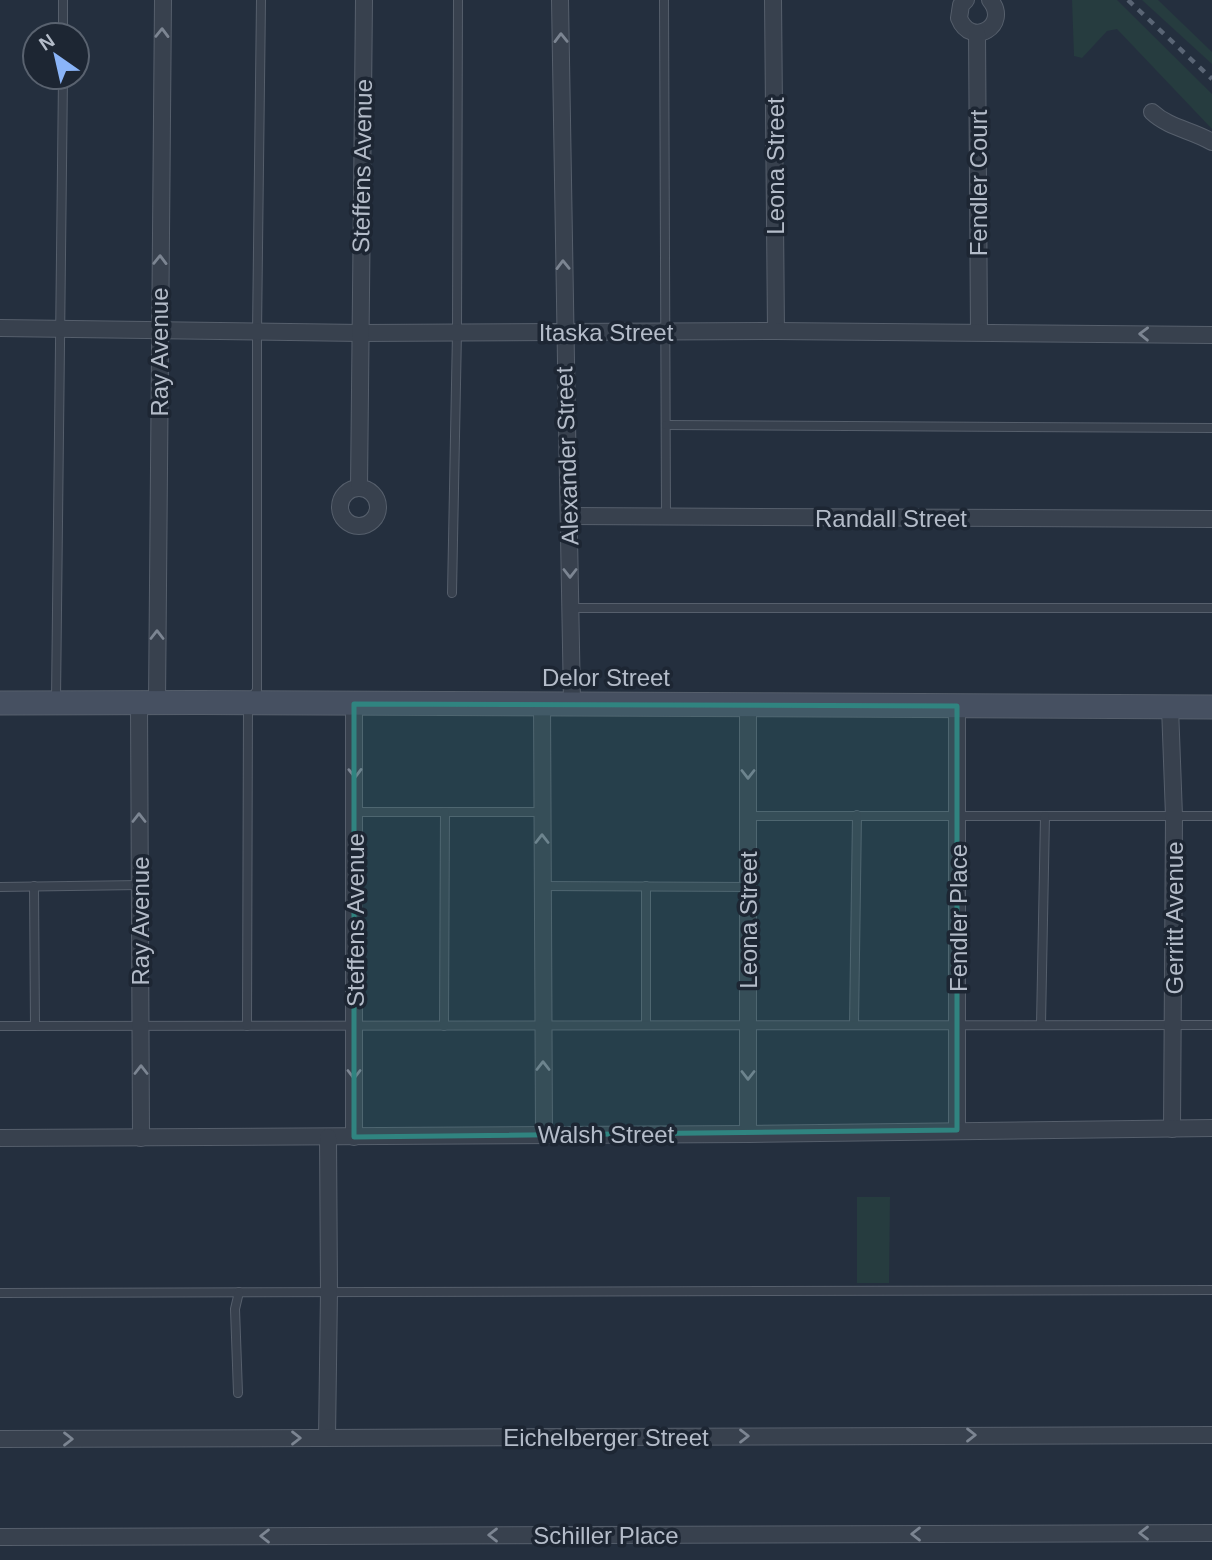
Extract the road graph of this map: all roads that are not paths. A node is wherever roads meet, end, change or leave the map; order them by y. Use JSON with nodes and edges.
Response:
{"nodes":[{"id":1,"x":63,"y":0,"type":"edge"},
{"id":2,"x":163,"y":0,"type":"edge"},
{"id":3,"x":261,"y":0,"type":"edge"},
{"id":4,"x":364,"y":0,"type":"edge"},
{"id":5,"x":458,"y":0,"type":"edge"},
{"id":6,"x":560,"y":0,"type":"edge"},
{"id":7,"x":664,"y":0,"type":"edge"},
{"id":8,"x":774,"y":0,"type":"edge"},
{"id":9,"x":965,"y":0,"type":"edge"},
{"id":10,"x":990,"y":0,"type":"edge"},
{"id":11,"x":63,"y":21,"type":"edge"},
{"id":12,"x":977,"y":33,"type":"junction"},
{"id":13,"x":63,"y":91,"type":"edge"},
{"id":14,"x":1152,"y":112,"type":"dead end"},
{"id":15,"x":1212,"y":142,"type":"edge"},
{"id":16,"x":0,"y":328,"type":"edge"},
{"id":17,"x":60,"y":328,"type":"junction"},
{"id":18,"x":159,"y":330,"type":"junction"},
{"id":19,"x":776,"y":331,"type":"junction"},
{"id":20,"x":257,"y":332,"type":"junction"},
{"id":21,"x":457,"y":332,"type":"junction"},
{"id":22,"x":665,"y":332,"type":"junction"},
{"id":23,"x":979,"y":332,"type":"junction"},
{"id":24,"x":361,"y":333,"type":"junction"},
{"id":25,"x":564,"y":334,"type":"junction"},
{"id":26,"x":1212,"y":335,"type":"edge"},
{"id":27,"x":666,"y":425,"type":"junction"},
{"id":28,"x":1212,"y":428,"type":"edge"},
{"id":29,"x":359,"y":488,"type":"dead end"},
{"id":30,"x":570,"y":516,"type":"junction"},
{"id":31,"x":666,"y":516,"type":"junction"},
{"id":32,"x":1212,"y":519,"type":"edge"},
{"id":33,"x":452,"y":593,"type":"dead end"},
{"id":34,"x":570,"y":608,"type":"junction"},
{"id":35,"x":1212,"y":608,"type":"edge"},
{"id":36,"x":572,"y":702,"type":"junction"},
{"id":37,"x":56,"y":703,"type":"junction"},
{"id":38,"x":148,"y":703,"type":"junction"},
{"id":39,"x":542,"y":703,"type":"junction"},
{"id":40,"x":0,"y":704,"type":"edge"},
{"id":41,"x":248,"y":704,"type":"junction"},
{"id":42,"x":354,"y":704,"type":"junction"},
{"id":43,"x":748,"y":705,"type":"junction"},
{"id":44,"x":957,"y":706,"type":"junction"},
{"id":45,"x":1170,"y":707,"type":"junction"},
{"id":46,"x":1212,"y":707,"type":"edge"},
{"id":47,"x":355,"y":812,"type":"junction"},
{"id":48,"x":445,"y":812,"type":"junction"},
{"id":49,"x":542,"y":812,"type":"junction"},
{"id":50,"x":857,"y":815,"type":"junction"},
{"id":51,"x":748,"y":816,"type":"junction"},
{"id":52,"x":957,"y":816,"type":"junction"},
{"id":53,"x":1045,"y":816,"type":"junction"},
{"id":54,"x":1174,"y":816,"type":"junction"},
{"id":55,"x":1212,"y":816,"type":"edge"},
{"id":56,"x":140,"y":885,"type":"junction"},
{"id":57,"x":34,"y":886,"type":"junction"},
{"id":58,"x":542,"y":886,"type":"junction"},
{"id":59,"x":646,"y":886,"type":"junction"},
{"id":60,"x":0,"y":887,"type":"edge"},
{"id":61,"x":748,"y":887,"type":"junction"},
{"id":62,"x":354,"y":1025,"type":"junction"},
{"id":63,"x":646,"y":1025,"type":"junction"},
{"id":64,"x":748,"y":1025,"type":"junction"},
{"id":65,"x":854,"y":1025,"type":"junction"},
{"id":66,"x":958,"y":1025,"type":"junction"},
{"id":67,"x":1041,"y":1025,"type":"junction"},
{"id":68,"x":1173,"y":1025,"type":"junction"},
{"id":69,"x":1212,"y":1025,"type":"edge"},
{"id":70,"x":0,"y":1026,"type":"edge"},
{"id":71,"x":35,"y":1026,"type":"junction"},
{"id":72,"x":140,"y":1026,"type":"junction"},
{"id":73,"x":247,"y":1026,"type":"junction"},
{"id":74,"x":444,"y":1026,"type":"junction"},
{"id":75,"x":543,"y":1026,"type":"junction"},
{"id":76,"x":1212,"y":1128,"type":"edge"},
{"id":77,"x":1172,"y":1129,"type":"junction"},
{"id":78,"x":957,"y":1130,"type":"junction"},
{"id":79,"x":544,"y":1134,"type":"junction"},
{"id":80,"x":748,"y":1135,"type":"junction"},
{"id":81,"x":355,"y":1136,"type":"junction"},
{"id":82,"x":328,"y":1137,"type":"junction"},
{"id":83,"x":0,"y":1138,"type":"edge"},
{"id":84,"x":141,"y":1138,"type":"junction"},
{"id":85,"x":1212,"y":1290,"type":"edge"},
{"id":86,"x":239,"y":1292,"type":"junction"},
{"id":87,"x":329,"y":1292,"type":"junction"},
{"id":88,"x":0,"y":1293,"type":"edge"},
{"id":89,"x":238,"y":1393,"type":"dead end"},
{"id":90,"x":1212,"y":1435,"type":"edge"},
{"id":91,"x":327,"y":1438,"type":"junction"},
{"id":92,"x":0,"y":1439,"type":"edge"},
{"id":93,"x":1212,"y":1532,"type":"edge"},
{"id":94,"x":0,"y":1536,"type":"edge"}],
"edges":[{"from":1,"to":11,"type":"lane"},
{"from":18,"to":2,"type":"street","name":"Ray Avenue","one_way":true},
{"from":3,"to":20,"type":"lane"},
{"from":4,"to":24,"type":"street","name":"Steffens Avenue"},
{"from":5,"to":21,"type":"lane"},
{"from":25,"to":6,"type":"street","name":"Alexander Street","one_way":true},
{"from":7,"to":22,"type":"lane"},
{"from":8,"to":19,"type":"street","name":"Leona Street"},
{"from":9,"to":12,"type":"street"},
{"from":10,"to":12,"type":"street"},
{"from":12,"to":23,"type":"street","name":"Fendler Court"},
{"from":13,"to":17,"type":"lane"},
{"from":14,"to":15,"type":"street"},
{"from":16,"to":17,"type":"street","name":"Itaska Street"},
{"from":17,"to":18,"type":"street","name":"Itaska Street"},
{"from":17,"to":37,"type":"lane"},
{"from":18,"to":20,"type":"street","name":"Itaska Street"},
{"from":38,"to":18,"type":"street","name":"Ray Avenue","one_way":true},
{"from":19,"to":22,"type":"street","name":"Itaska Street"},
{"from":19,"to":23,"type":"street","name":"Itaska Street"},
{"from":20,"to":24,"type":"street","name":"Itaska Street"},
{"from":20,"to":41,"type":"lane"},
{"from":21,"to":24,"type":"street","name":"Itaska Street"},
{"from":21,"to":25,"type":"street","name":"Itaska Street"},
{"from":21,"to":33,"type":"lane"},
{"from":22,"to":25,"type":"street","name":"Itaska Street"},
{"from":22,"to":27,"type":"lane"},
{"from":26,"to":23,"type":"street","name":"Itaska Street","one_way":true},
{"from":24,"to":29,"type":"street","name":"Steffens Avenue"},
{"from":25,"to":30,"type":"street","name":"Alexander Street"},
{"from":27,"to":28,"type":"lane"},
{"from":27,"to":31,"type":"lane"},
{"from":30,"to":31,"type":"street","name":"Randall Street"},
{"from":30,"to":34,"type":"street","name":"Alexander Street","one_way":true},
{"from":31,"to":32,"type":"street","name":"Randall Street"},
{"from":34,"to":35,"type":"lane"},
{"from":34,"to":36,"type":"street","name":"Alexander Street"},
{"from":36,"to":39,"type":"street","name":"Delor Street"},
{"from":36,"to":43,"type":"street","name":"Delor Street"},
{"from":37,"to":38,"type":"street","name":"Delor Street"},
{"from":37,"to":40,"type":"street","name":"Delor Street"},
{"from":38,"to":41,"type":"street","name":"Delor Street"},
{"from":56,"to":38,"type":"street","name":"Ray Avenue","one_way":true},
{"from":39,"to":42,"type":"street","name":"Delor Street"},
{"from":39,"to":49,"type":"street"},
{"from":41,"to":42,"type":"street","name":"Delor Street"},
{"from":41,"to":73,"type":"lane"},
{"from":42,"to":47,"type":"street","name":"Steffens Avenue","one_way":true},
{"from":43,"to":44,"type":"street","name":"Delor Street"},
{"from":43,"to":51,"type":"street","name":"Leona Street","one_way":true},
{"from":44,"to":45,"type":"street","name":"Delor Street"},
{"from":44,"to":52,"type":"street","name":"Fendler Place"},
{"from":45,"to":46,"type":"street","name":"Delor Street"},
{"from":45,"to":54,"type":"street","name":"Gerritt Avenue"},
{"from":47,"to":48,"type":"lane"},
{"from":47,"to":62,"type":"street","name":"Steffens Avenue"},
{"from":48,"to":49,"type":"lane"},
{"from":48,"to":74,"type":"lane"},
{"from":58,"to":49,"type":"street","one_way":true},
{"from":50,"to":51,"type":"lane"},
{"from":50,"to":52,"type":"lane"},
{"from":50,"to":65,"type":"lane"},
{"from":51,"to":61,"type":"street","name":"Leona Street"},
{"from":52,"to":53,"type":"lane"},
{"from":52,"to":66,"type":"street","name":"Fendler Place"},
{"from":53,"to":54,"type":"lane"},
{"from":53,"to":67,"type":"lane"},
{"from":54,"to":55,"type":"lane"},
{"from":54,"to":68,"type":"street","name":"Gerritt Avenue"},
{"from":56,"to":57,"type":"lane"},
{"from":56,"to":72,"type":"street","name":"Ray Avenue"},
{"from":57,"to":60,"type":"lane"},
{"from":57,"to":71,"type":"lane"},
{"from":58,"to":59,"type":"lane"},
{"from":58,"to":75,"type":"street"},
{"from":59,"to":61,"type":"lane"},
{"from":59,"to":63,"type":"lane"},
{"from":61,"to":64,"type":"street","name":"Leona Street"},
{"from":62,"to":73,"type":"lane"},
{"from":62,"to":74,"type":"lane"},
{"from":62,"to":81,"type":"street","name":"Steffens Avenue","one_way":true},
{"from":63,"to":64,"type":"lane"},
{"from":63,"to":75,"type":"lane"},
{"from":64,"to":65,"type":"lane"},
{"from":64,"to":80,"type":"street","name":"Leona Street","one_way":true},
{"from":65,"to":66,"type":"lane"},
{"from":66,"to":67,"type":"lane"},
{"from":66,"to":78,"type":"street","name":"Fendler Place"},
{"from":67,"to":68,"type":"lane"},
{"from":68,"to":69,"type":"lane"},
{"from":68,"to":77,"type":"street","name":"Gerritt Avenue"},
{"from":70,"to":71,"type":"lane"},
{"from":71,"to":72,"type":"lane"},
{"from":72,"to":73,"type":"lane"},
{"from":84,"to":72,"type":"street","name":"Ray Avenue","one_way":true},
{"from":74,"to":75,"type":"lane"},
{"from":79,"to":75,"type":"street","one_way":true},
{"from":76,"to":77,"type":"street","name":"Walsh Street"},
{"from":77,"to":78,"type":"street","name":"Walsh Street"},
{"from":78,"to":80,"type":"street","name":"Walsh Street"},
{"from":79,"to":80,"type":"street","name":"Walsh Street"},
{"from":79,"to":81,"type":"street","name":"Walsh Street"},
{"from":81,"to":82,"type":"street","name":"Walsh Street"},
{"from":82,"to":84,"type":"street","name":"Walsh Street"},
{"from":82,"to":87,"type":"street"},
{"from":83,"to":84,"type":"street","name":"Walsh Street"},
{"from":85,"to":87,"type":"lane"},
{"from":86,"to":87,"type":"lane"},
{"from":86,"to":88,"type":"lane"},
{"from":86,"to":89,"type":"lane"},
{"from":87,"to":91,"type":"street"},
{"from":91,"to":90,"type":"street","name":"Eichelberger Street","one_way":true},
{"from":92,"to":91,"type":"street","name":"Eichelberger Street","one_way":true},
{"from":93,"to":94,"type":"street","name":"Schiller Place","one_way":true}]}
